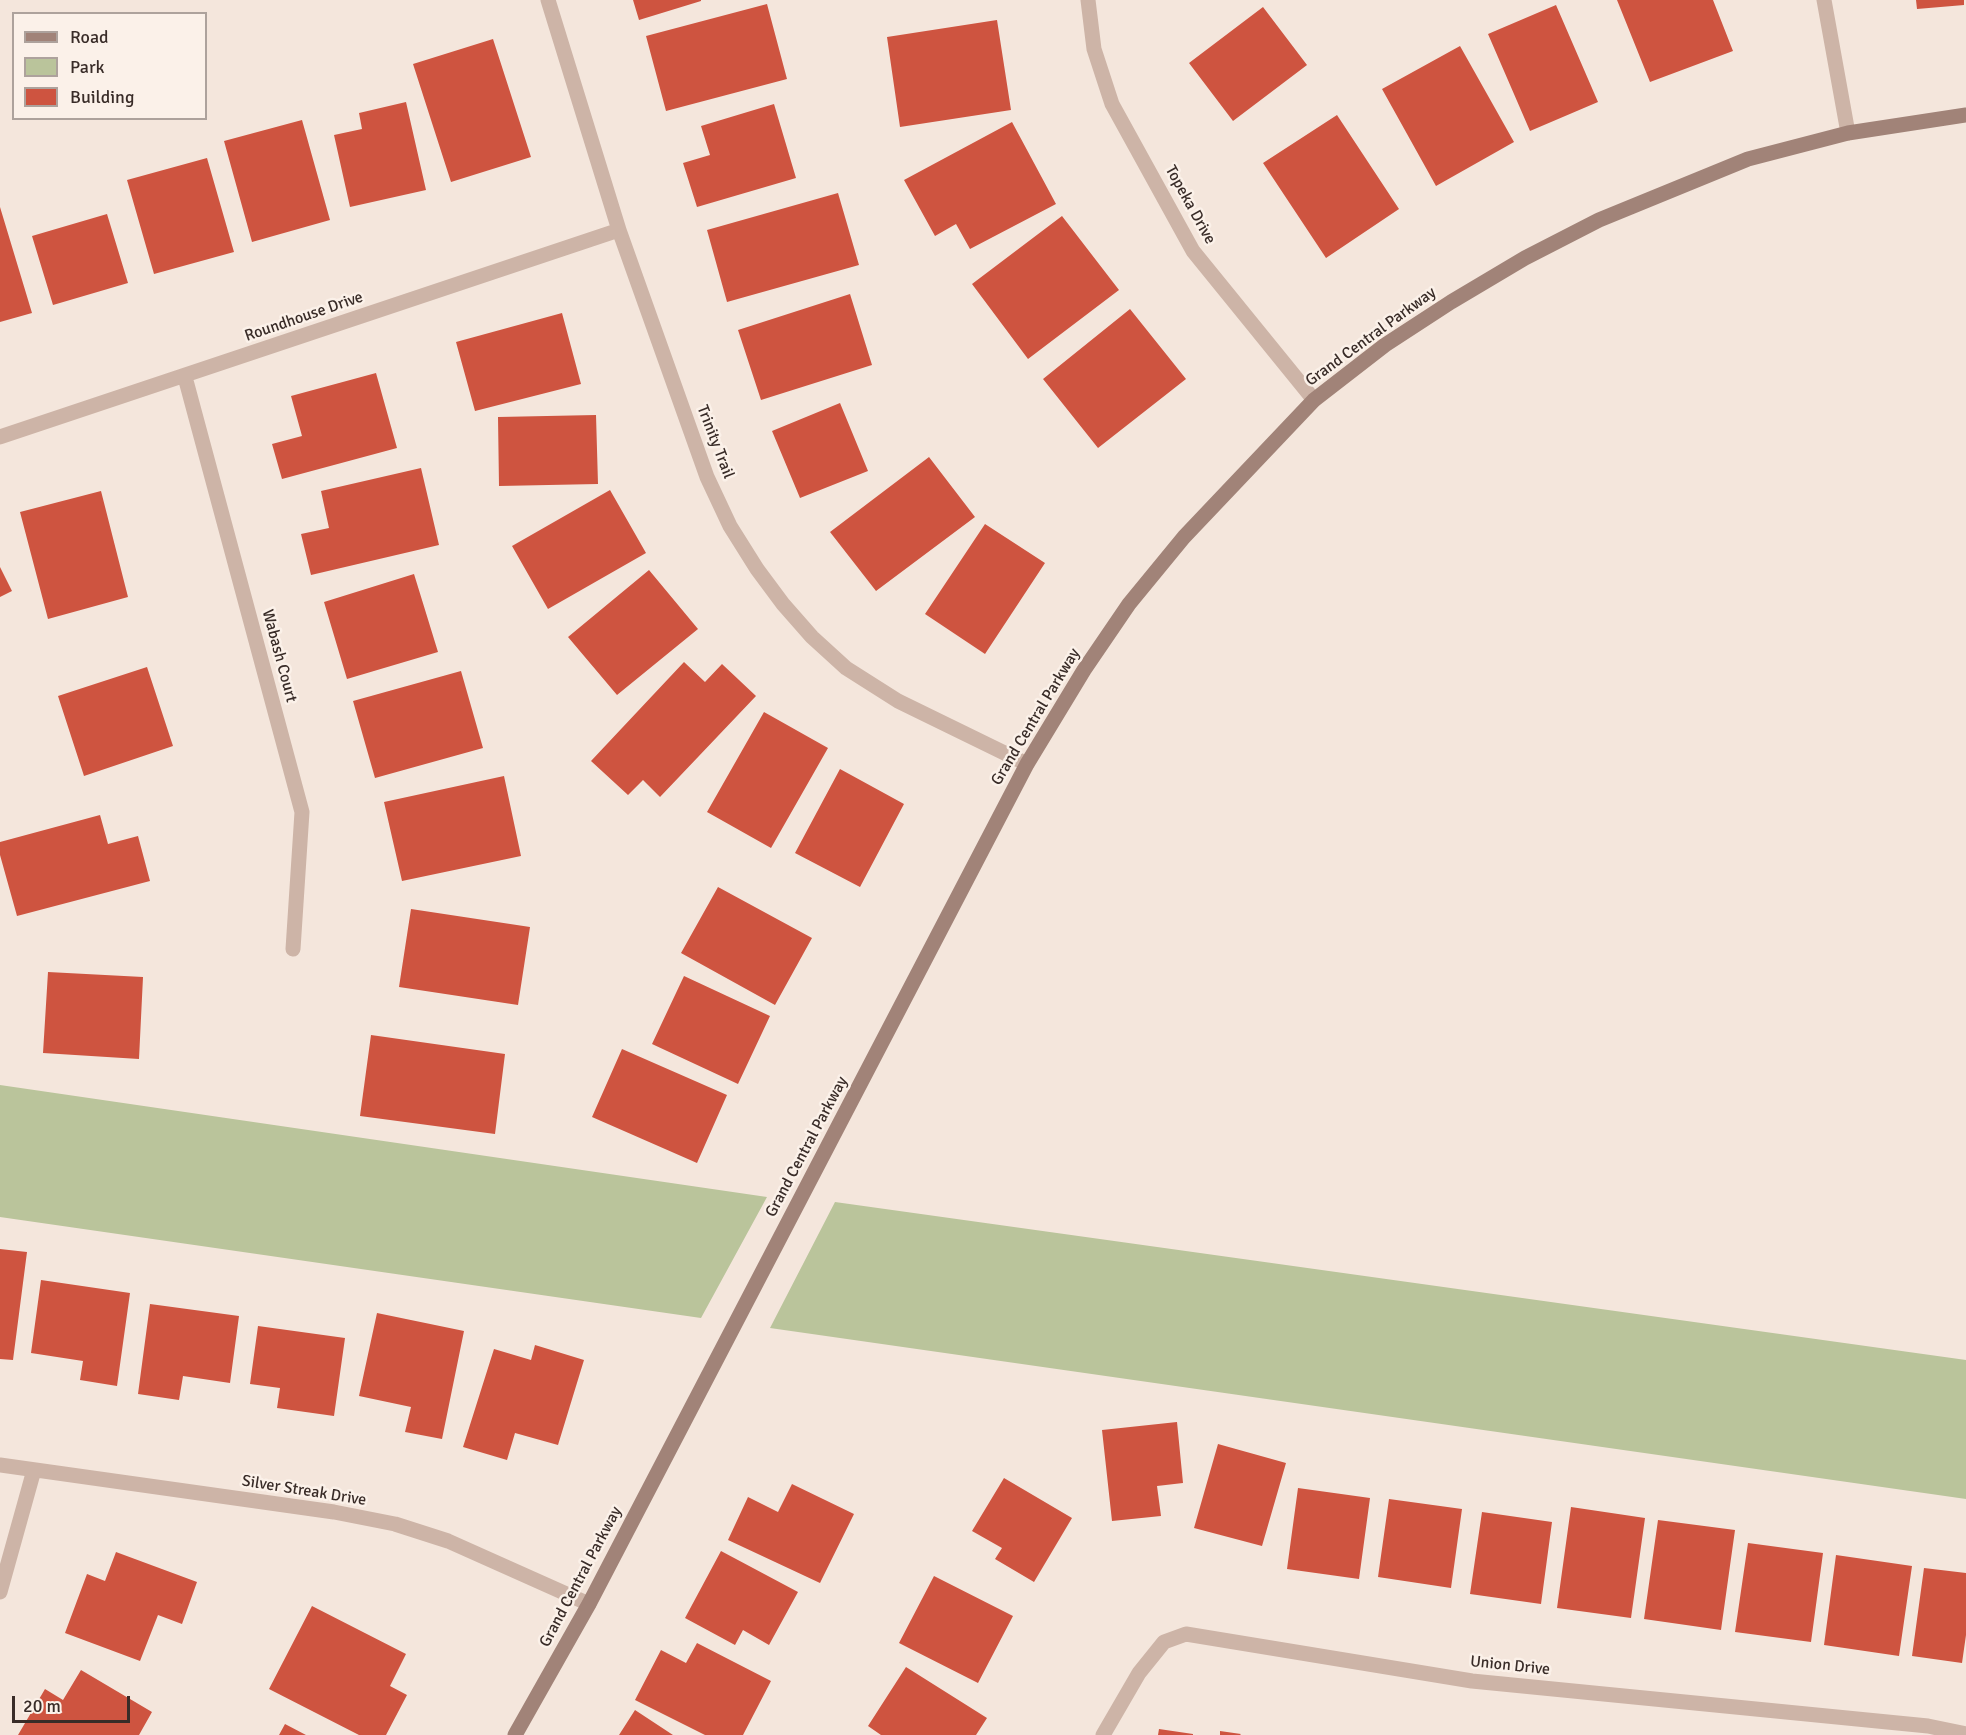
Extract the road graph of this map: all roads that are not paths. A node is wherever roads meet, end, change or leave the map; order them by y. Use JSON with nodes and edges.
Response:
{"nodes":[{"id":1,"x":548,"y":0,"type":"edge"},
{"id":2,"x":1088,"y":0,"type":"edge"},
{"id":3,"x":1824,"y":0,"type":"edge"},
{"id":4,"x":1966,"y":115,"type":"edge"},
{"id":5,"x":1848,"y":133,"type":"junction"},
{"id":6,"x":619,"y":230,"type":"junction"},
{"id":7,"x":185,"y":377,"type":"junction"},
{"id":8,"x":1314,"y":400,"type":"junction"},
{"id":9,"x":0,"y":437,"type":"edge"},
{"id":10,"x":1027,"y":764,"type":"junction"},
{"id":11,"x":293,"y":949,"type":"dead end"},
{"id":12,"x":0,"y":1465,"type":"edge"},
{"id":13,"x":34,"y":1470,"type":"junction"},
{"id":14,"x":0,"y":1592,"type":"edge"},
{"id":15,"x":589,"y":1604,"type":"junction"},
{"id":16,"x":1966,"y":1734,"type":"edge"},
{"id":17,"x":515,"y":1735,"type":"edge"},
{"id":18,"x":1103,"y":1735,"type":"edge"}],
"edges":[{"from":1,"to":6,"type":"street","name":"Trinity Trail"},
{"from":2,"to":8,"type":"street","name":"Topeka Drive"},
{"from":3,"to":5,"type":"street"},
{"from":4,"to":5,"type":"street","name":"Grand Central Parkway"},
{"from":5,"to":8,"type":"street","name":"Grand Central Parkway"},
{"from":6,"to":7,"type":"street","name":"Roundhouse Drive"},
{"from":6,"to":10,"type":"street","name":"Trinity Trail"},
{"from":7,"to":9,"type":"street","name":"Roundhouse Drive"},
{"from":7,"to":11,"type":"street","name":"Wabash Court"},
{"from":8,"to":10,"type":"street","name":"Grand Central Parkway"},
{"from":10,"to":15,"type":"street","name":"Grand Central Parkway"},
{"from":12,"to":13,"type":"street","name":"Silver Streak Drive"},
{"from":13,"to":14,"type":"street"},
{"from":13,"to":15,"type":"street","name":"Silver Streak Drive"},
{"from":15,"to":17,"type":"street","name":"Grand Central Parkway"},
{"from":16,"to":18,"type":"street","name":"Union Drive"}]}
